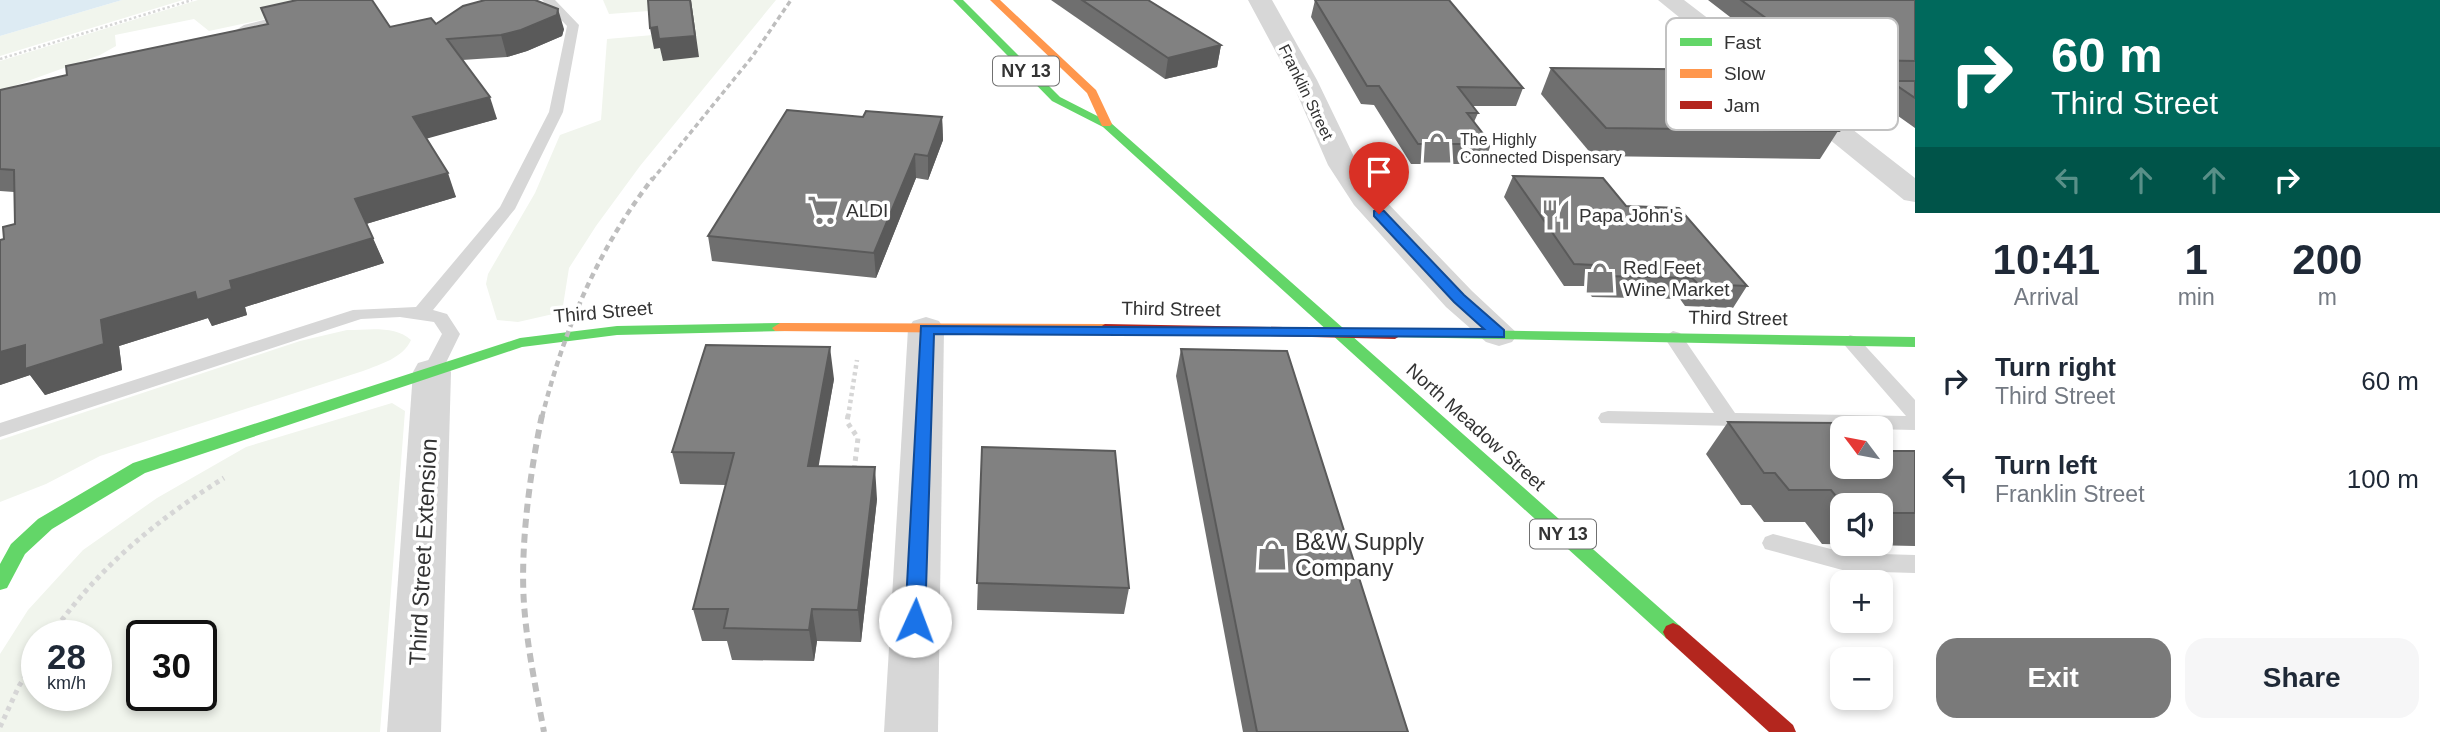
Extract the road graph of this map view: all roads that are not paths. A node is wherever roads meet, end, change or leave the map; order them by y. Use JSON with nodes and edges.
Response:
{"nodes":[{"id":1,"x":548,"y":0,"type":"edge"},
{"id":2,"x":957,"y":0,"type":"edge"},
{"id":3,"x":995,"y":0,"type":"edge"},
{"id":4,"x":1260,"y":0,"type":"edge"},
{"id":5,"x":1670,"y":0,"type":"edge"},
{"id":6,"x":299,"y":15,"type":"edge"},
{"id":7,"x":1693,"y":18,"type":"edge"},
{"id":8,"x":211,"y":46,"type":"edge"},
{"id":9,"x":1107,"y":125,"type":"junction"},
{"id":10,"x":1835,"y":130,"type":"edge"},
{"id":11,"x":1914,"y":192,"type":"edge"},
{"id":12,"x":422,"y":312,"type":"junction"},
{"id":13,"x":926,"y":329,"type":"junction"},
{"id":14,"x":1342,"y":333,"type":"junction"},
{"id":15,"x":1499,"y":334,"type":"junction"},
{"id":16,"x":1673,"y":337,"type":"junction"},
{"id":17,"x":1850,"y":341,"type":"junction"},
{"id":18,"x":1915,"y":342,"type":"edge"},
{"id":19,"x":432,"y":372,"type":"junction"},
{"id":20,"x":1915,"y":413,"type":"edge"},
{"id":21,"x":1608,"y":418,"type":"dead end"},
{"id":22,"x":1729,"y":420,"type":"junction"},
{"id":23,"x":1915,"y":423,"type":"edge"},
{"id":24,"x":0,"y":430,"type":"edge"},
{"id":25,"x":1773,"y":543,"type":"dead end"},
{"id":26,"x":1915,"y":564,"type":"edge"},
{"id":27,"x":0,"y":582,"type":"edge"},
{"id":28,"x":414,"y":732,"type":"edge"},
{"id":29,"x":911,"y":732,"type":"edge"},
{"id":30,"x":1785,"y":732,"type":"edge"}],
"edges":[{"from":1,"to":12,"type":"lane"},
{"from":2,"to":9,"type":"main road","name":"North Meadow Street","number":"NY 13"},
{"from":3,"to":9,"type":"main road","name":"North Meadow Street","number":"NY 13"},
{"from":4,"to":15,"type":"street","name":"Franklin Street"},
{"from":5,"to":7,"type":"street"},
{"from":6,"to":8,"type":"lane"},
{"from":9,"to":14,"type":"main road","name":"North Meadow Street","number":"NY 13"},
{"from":10,"to":11,"type":"street"},
{"from":12,"to":19,"type":"lane"},
{"from":12,"to":24,"type":"lane"},
{"from":13,"to":14,"type":"main road","name":"Third Street"},
{"from":13,"to":19,"type":"main road","name":"Third Street"},
{"from":13,"to":29,"type":"street"},
{"from":14,"to":15,"type":"main road","name":"Third Street"},
{"from":14,"to":30,"type":"main road","name":"North Meadow Street","number":"NY 13"},
{"from":15,"to":16,"type":"main road","name":"Third Street"},
{"from":16,"to":17,"type":"main road","name":"Third Street"},
{"from":16,"to":22,"type":"lane"},
{"from":17,"to":18,"type":"main road","name":"Third Street"},
{"from":17,"to":20,"type":"lane"},
{"from":19,"to":27,"type":"main road","name":"Third Street"},
{"from":19,"to":28,"type":"street","name":"Third Street Extension"},
{"from":21,"to":22,"type":"lane"},
{"from":22,"to":23,"type":"lane"},
{"from":25,"to":26,"type":"lane"}]}
